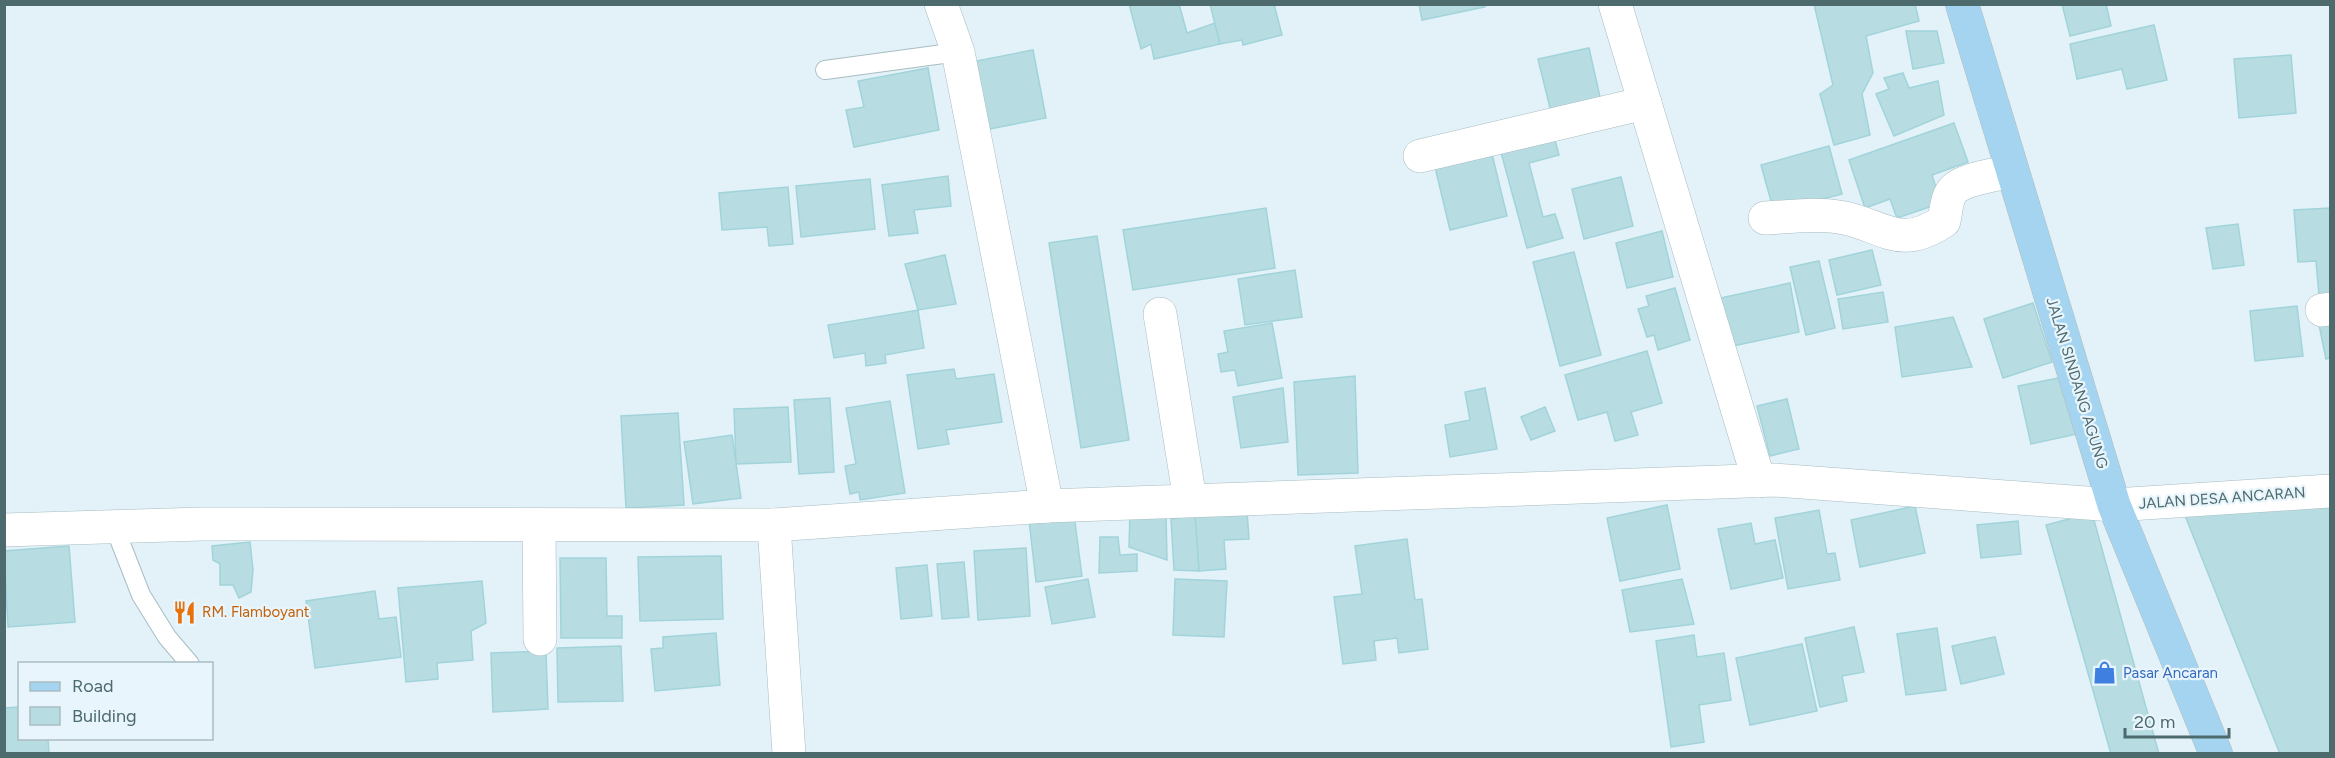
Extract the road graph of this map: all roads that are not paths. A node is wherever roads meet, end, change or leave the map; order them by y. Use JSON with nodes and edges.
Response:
{"nodes":[{"id":1,"x":1616,"y":4,"type":"edge"},
{"id":2,"x":1962,"y":4,"type":"edge"},
{"id":3,"x":944,"y":5,"type":"edge"},
{"id":4,"x":958,"y":52,"type":"junction"},
{"id":5,"x":825,"y":70,"type":"dead end"},
{"id":6,"x":1645,"y":103,"type":"junction"},
{"id":7,"x":1420,"y":156,"type":"dead end"},
{"id":8,"x":2013,"y":171,"type":"junction"},
{"id":9,"x":1765,"y":218,"type":"dead end"},
{"id":10,"x":1160,"y":314,"type":"dead end"},
{"id":11,"x":1759,"y":480,"type":"junction"},
{"id":12,"x":2331,"y":491,"type":"edge"},
{"id":13,"x":1190,"y":500,"type":"junction"},
{"id":14,"x":2114,"y":505,"type":"junction"},
{"id":15,"x":1047,"y":506,"type":"junction"},
{"id":16,"x":539,"y":525,"type":"junction"},
{"id":17,"x":774,"y":525,"type":"junction"},
{"id":18,"x":114,"y":526,"type":"junction"},
{"id":19,"x":4,"y":530,"type":"edge"},
{"id":20,"x":540,"y":639,"type":"dead end"},
{"id":21,"x":189,"y":662,"type":"edge"},
{"id":22,"x":789,"y":753,"type":"edge"},
{"id":23,"x":2216,"y":753,"type":"edge"}],
"edges":[{"from":1,"to":6,"type":"street"},
{"from":2,"to":8,"type":"main road","name":"JALAN SINDANG AGUNG"},
{"from":3,"to":4,"type":"street"},
{"from":4,"to":5,"type":"lane"},
{"from":4,"to":15,"type":"street"},
{"from":6,"to":7,"type":"street"},
{"from":6,"to":11,"type":"street"},
{"from":8,"to":9,"type":"street"},
{"from":8,"to":14,"type":"main road","name":"JALAN SINDANG AGUNG"},
{"from":10,"to":13,"type":"street"},
{"from":11,"to":13,"type":"street","name":"JALAN DESA ANCARAN"},
{"from":11,"to":14,"type":"street","name":"JALAN DESA ANCARAN"},
{"from":12,"to":14,"type":"street","name":"JALAN DESA ANCARAN"},
{"from":13,"to":15,"type":"street","name":"JALAN DESA ANCARAN"},
{"from":14,"to":23,"type":"main road","name":"JALAN SINDANG AGUNG"},
{"from":15,"to":17,"type":"street","name":"JALAN DESA ANCARAN"},
{"from":16,"to":17,"type":"street","name":"JALAN DESA ANCARAN"},
{"from":16,"to":18,"type":"street","name":"JALAN DESA ANCARAN"},
{"from":16,"to":20,"type":"street"},
{"from":17,"to":22,"type":"street"},
{"from":18,"to":19,"type":"street","name":"JALAN DESA ANCARAN"},
{"from":18,"to":21,"type":"lane"}]}
